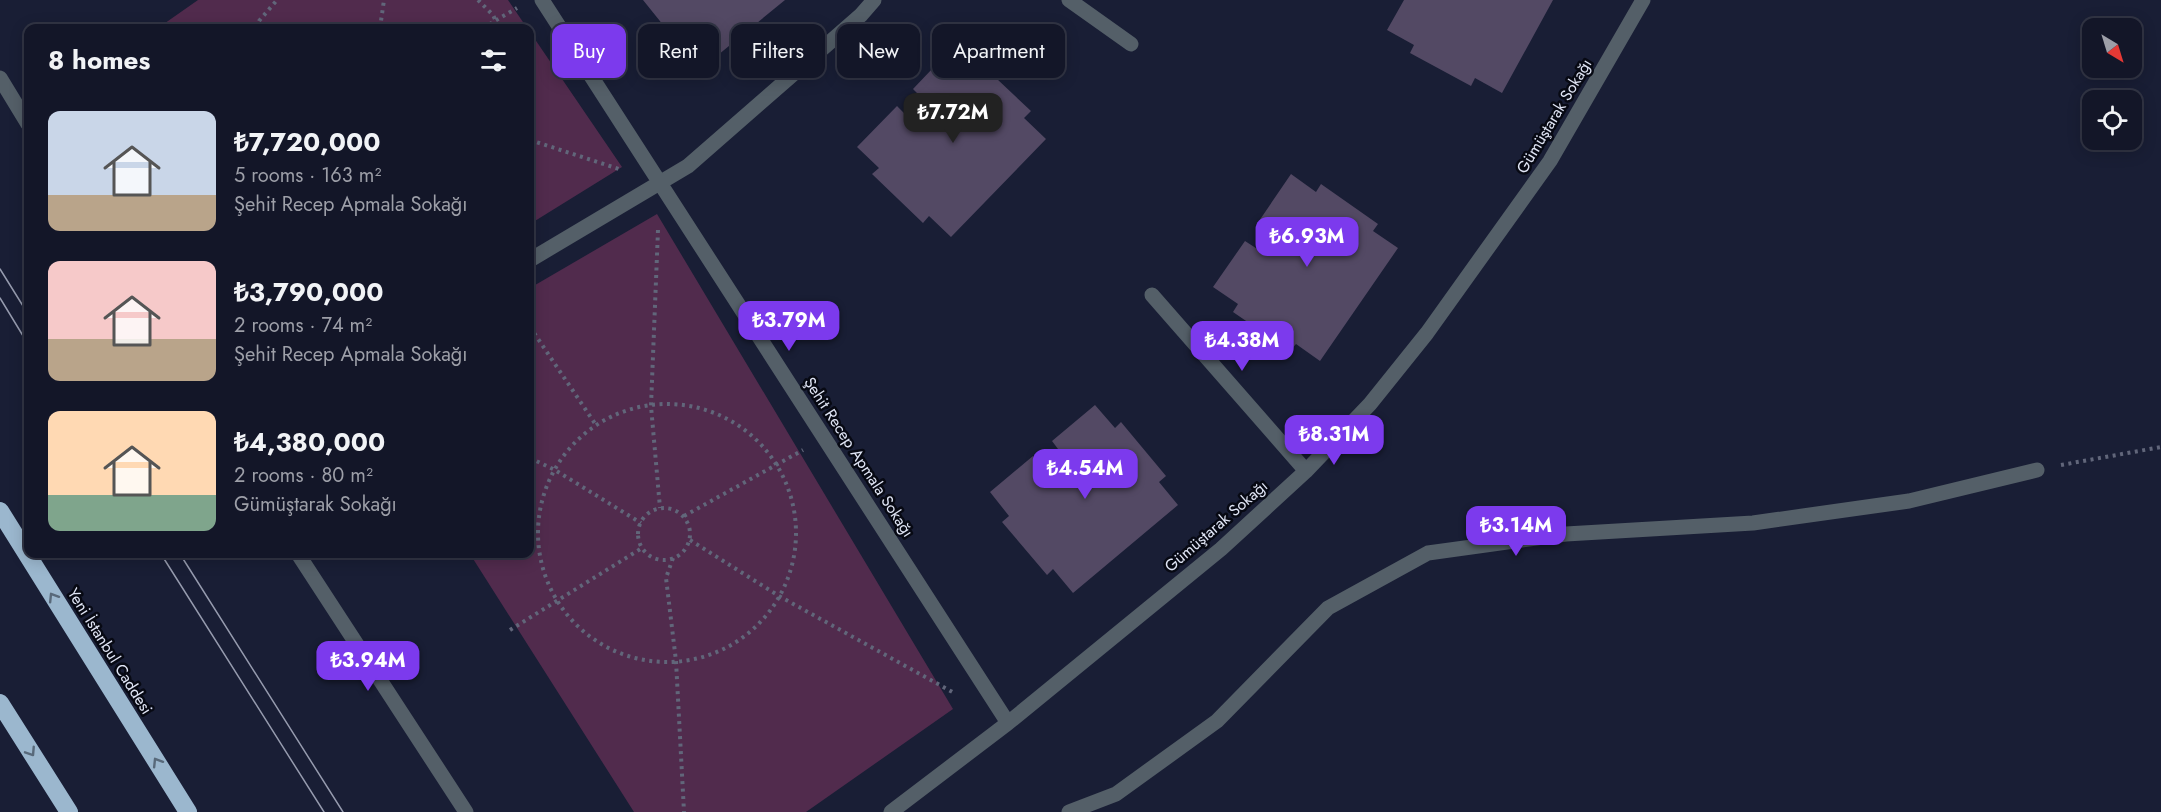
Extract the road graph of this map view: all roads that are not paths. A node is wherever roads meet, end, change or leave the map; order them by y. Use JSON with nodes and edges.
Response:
{"nodes":[{"id":1,"x":542,"y":0,"type":"edge"},
{"id":2,"x":874,"y":0,"type":"edge"},
{"id":3,"x":1069,"y":0,"type":"edge"},
{"id":4,"x":1643,"y":0,"type":"edge"},
{"id":5,"x":1131,"y":44,"type":"dead end"},
{"id":6,"x":0,"y":78,"type":"edge"},
{"id":7,"x":24,"y":117,"type":"edge"},
{"id":8,"x":659,"y":182,"type":"junction"},
{"id":9,"x":534,"y":258,"type":"edge"},
{"id":10,"x":1152,"y":295,"type":"dead end"},
{"id":11,"x":2037,"y":470,"type":"road end"},
{"id":12,"x":1306,"y":471,"type":"junction"},
{"id":13,"x":0,"y":512,"type":"edge"},
{"id":14,"x":24,"y":550,"type":"edge"},
{"id":15,"x":29,"y":558,"type":"edge"},
{"id":16,"x":301,"y":558,"type":"edge"},
{"id":17,"x":0,"y":703,"type":"edge"},
{"id":18,"x":1008,"y":723,"type":"junction"},
{"id":19,"x":69,"y":812,"type":"edge"},
{"id":20,"x":188,"y":812,"type":"edge"},
{"id":21,"x":466,"y":812,"type":"edge"},
{"id":22,"x":891,"y":812,"type":"edge"},
{"id":23,"x":1069,"y":812,"type":"edge"}],
"edges":[{"from":1,"to":8,"type":"street","name":"Şehit Recep Apmala Sokağı"},
{"from":2,"to":8,"type":"street"},
{"from":3,"to":5,"type":"street"},
{"from":4,"to":12,"type":"street","name":"Gümüştarak Sokağı"},
{"from":6,"to":7,"type":"street"},
{"from":8,"to":9,"type":"street"},
{"from":8,"to":18,"type":"street","name":"Şehit Recep Apmala Sokağı"},
{"from":10,"to":12,"type":"street"},
{"from":11,"to":23,"type":"street"},
{"from":12,"to":18,"type":"street","name":"Gümüştarak Sokağı"},
{"from":14,"to":13,"type":"highway","name":"Yeni İstanbul Caddesi","one_way":true},
{"from":20,"to":15,"type":"highway","name":"Yeni İstanbul Caddesi","one_way":true},
{"from":16,"to":21,"type":"street"},
{"from":17,"to":19,"type":"highway","one_way":true},
{"from":18,"to":22,"type":"street","name":"Gümüştarak Sokağı"}]}
